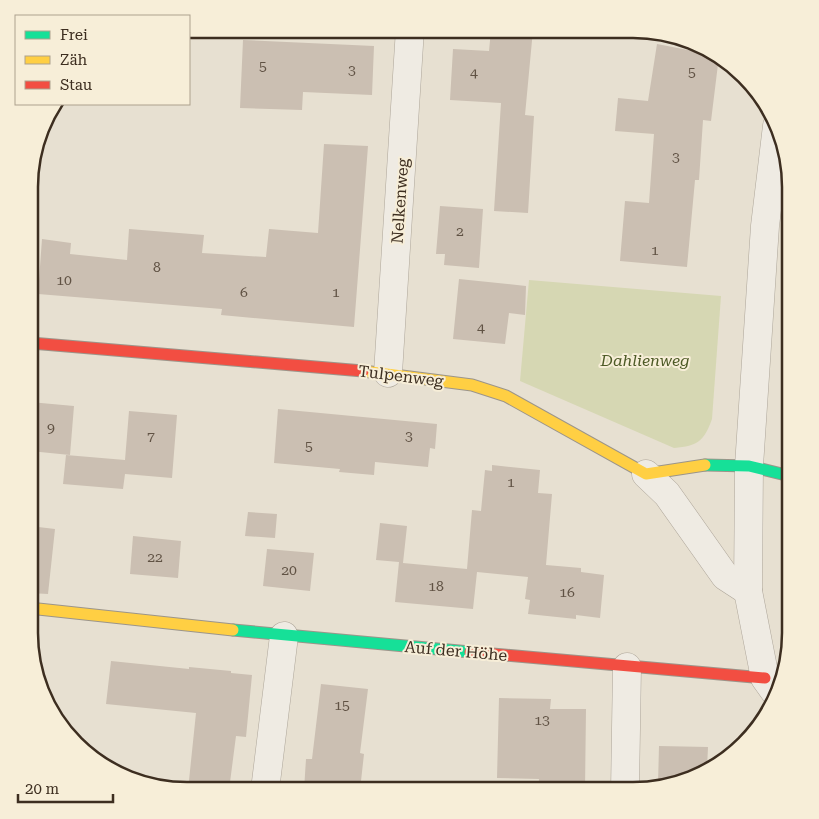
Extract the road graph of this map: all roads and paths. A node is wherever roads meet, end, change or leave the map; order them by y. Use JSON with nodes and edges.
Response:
{"nodes":[{"id":1,"x":409,"y":38,"type":"edge"},
{"id":2,"x":775,"y":142,"type":"edge"},
{"id":3,"x":38,"y":344,"type":"edge"},
{"id":4,"x":388,"y":373,"type":"junction"},
{"id":5,"x":749,"y":466,"type":"junction"},
{"id":6,"x":646,"y":474,"type":"junction"},
{"id":7,"x":781,"y":474,"type":"edge"},
{"id":8,"x":748,"y":591,"type":"junction"},
{"id":9,"x":38,"y":609,"type":"edge"},
{"id":10,"x":284,"y":636,"type":"junction"},
{"id":11,"x":628,"y":667,"type":"junction"},
{"id":12,"x":770,"y":685,"type":"edge"},
{"id":13,"x":266,"y":781,"type":"edge"},
{"id":14,"x":625,"y":781,"type":"edge"}],
"edges":[{"from":1,"to":4,"type":"street","name":"Nelkenweg"},
{"from":2,"to":5,"type":"street"},
{"from":3,"to":4,"type":"street","name":"Tulpenweg"},
{"from":4,"to":6,"type":"street","name":"Tulpenweg"},
{"from":5,"to":6,"type":"street"},
{"from":5,"to":7,"type":"street"},
{"from":5,"to":8,"type":"street","name":"Auf der Höhe"},
{"from":6,"to":8,"type":"street"},
{"from":8,"to":12,"type":"street","name":"Auf der Höhe"},
{"from":9,"to":10,"type":"street","name":"Auf der Höhe"},
{"from":10,"to":11,"type":"street","name":"Auf der Höhe"},
{"from":10,"to":13,"type":"street"},
{"from":11,"to":12,"type":"street","name":"Auf der Höhe"},
{"from":11,"to":14,"type":"street"}]}
